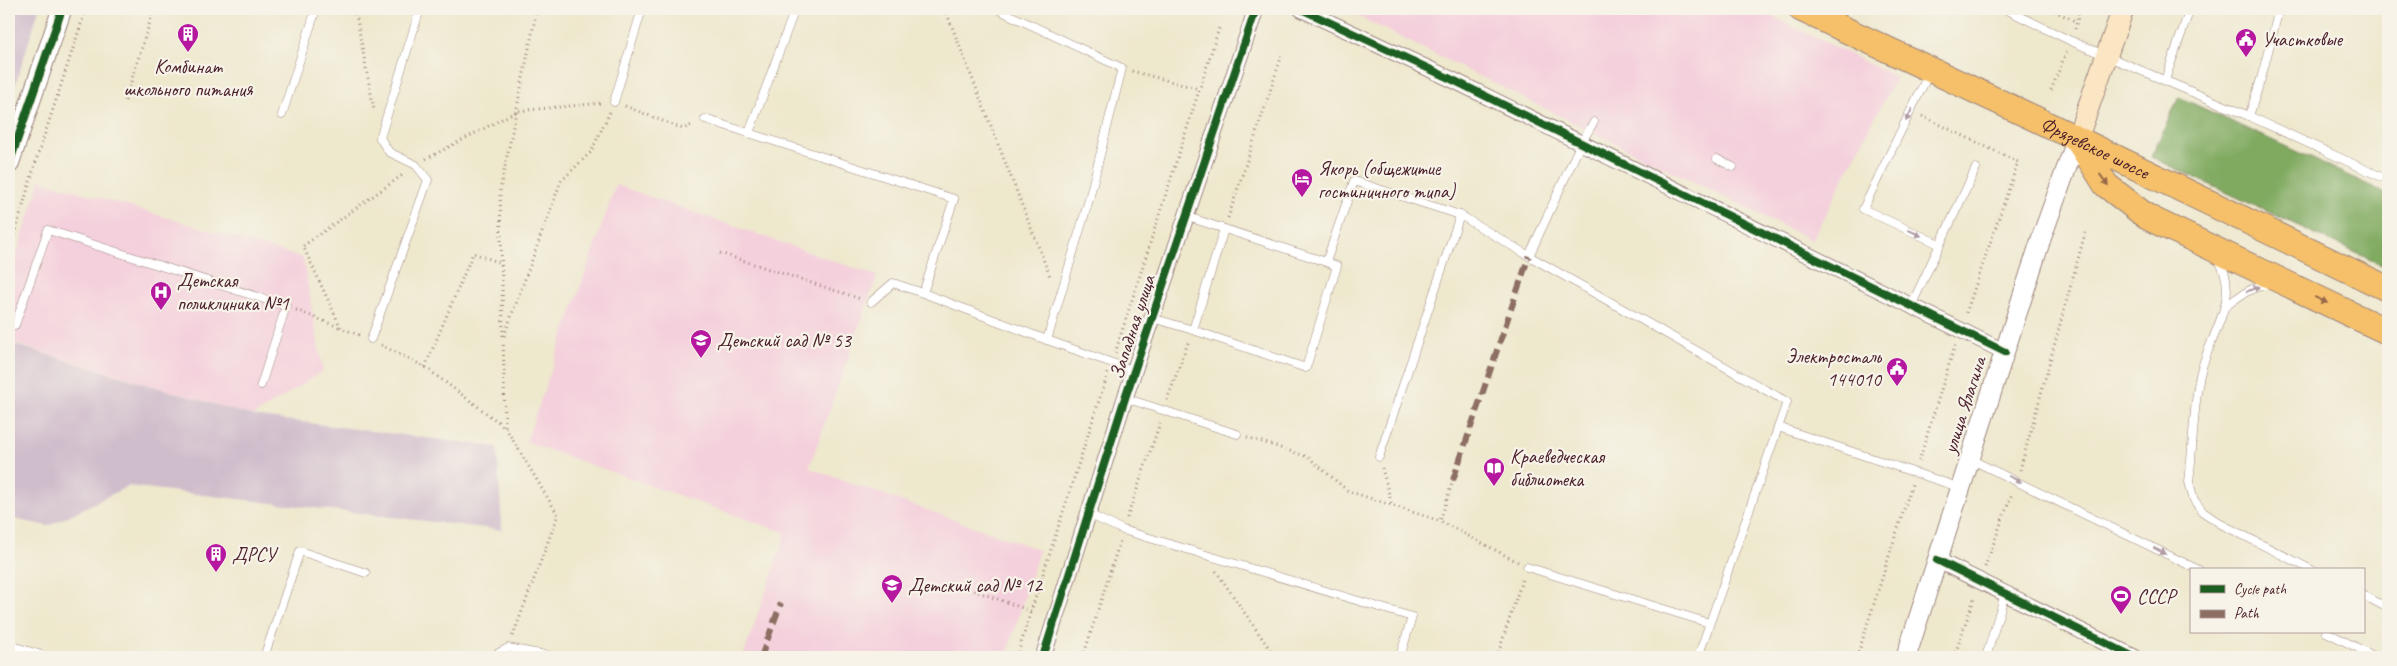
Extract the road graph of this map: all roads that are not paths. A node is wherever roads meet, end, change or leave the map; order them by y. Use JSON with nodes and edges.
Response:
{"nodes":[{"id":1,"x":62,"y":9,"type":"edge"},
{"id":2,"x":316,"y":9,"type":"edge"},
{"id":3,"x":420,"y":9,"type":"edge"},
{"id":4,"x":642,"y":9,"type":"edge"},
{"id":5,"x":794,"y":9,"type":"edge"},
{"id":6,"x":997,"y":9,"type":"edge"},
{"id":7,"x":1256,"y":9,"type":"edge"},
{"id":8,"x":1301,"y":9,"type":"edge"},
{"id":9,"x":1801,"y":9,"type":"edge"},
{"id":10,"x":2005,"y":9,"type":"edge"},
{"id":11,"x":2123,"y":9,"type":"edge"},
{"id":12,"x":2190,"y":9,"type":"edge"},
{"id":13,"x":2279,"y":9,"type":"edge"},
{"id":14,"x":2108,"y":57,"type":"junction"},
{"id":15,"x":1930,"y":71,"type":"junction"},
{"id":16,"x":2165,"y":80,"type":"junction"},
{"id":17,"x":614,"y":102,"type":"road end"},
{"id":18,"x":282,"y":115,"type":"dead end"},
{"id":19,"x":2249,"y":116,"type":"junction"},
{"id":20,"x":705,"y":119,"type":"road end"},
{"id":21,"x":1594,"y":122,"type":"dead end"},
{"id":22,"x":749,"y":133,"type":"junction"},
{"id":23,"x":2077,"y":139,"type":"junction"},
{"id":24,"x":1581,"y":143,"type":"junction"},
{"id":25,"x":1717,"y":159,"type":"dead end"},
{"id":26,"x":9,"y":164,"type":"edge"},
{"id":27,"x":1733,"y":167,"type":"dead end"},
{"id":28,"x":1976,"y":168,"type":"dead end"},
{"id":29,"x":2388,"y":180,"type":"edge"},
{"id":30,"x":1460,"y":215,"type":"junction"},
{"id":31,"x":1185,"y":216,"type":"junction"},
{"id":32,"x":1224,"y":229,"type":"junction"},
{"id":33,"x":1940,"y":244,"type":"junction"},
{"id":34,"x":2213,"y":250,"type":"junction"},
{"id":35,"x":1529,"y":256,"type":"junction"},
{"id":36,"x":1326,"y":262,"type":"junction"},
{"id":37,"x":2286,"y":283,"type":"junction"},
{"id":38,"x":2388,"y":289,"type":"edge"},
{"id":39,"x":923,"y":293,"type":"junction"},
{"id":40,"x":871,"y":302,"type":"road end"},
{"id":41,"x":1911,"y":306,"type":"junction"},
{"id":42,"x":2225,"y":307,"type":"junction"},
{"id":43,"x":1152,"y":318,"type":"junction"},
{"id":44,"x":9,"y":324,"type":"edge"},
{"id":45,"x":1193,"y":330,"type":"junction"},
{"id":46,"x":2388,"y":332,"type":"edge"},
{"id":47,"x":371,"y":339,"type":"road end"},
{"id":48,"x":1047,"y":340,"type":"junction"},
{"id":49,"x":2005,"y":352,"type":"junction"},
{"id":50,"x":1135,"y":371,"type":"junction"},
{"id":51,"x":261,"y":385,"type":"dead end"},
{"id":52,"x":1125,"y":398,"type":"junction"},
{"id":53,"x":1778,"y":427,"type":"junction"},
{"id":54,"x":1237,"y":434,"type":"road end"},
{"id":55,"x":1379,"y":458,"type":"road end"},
{"id":56,"x":1970,"y":459,"type":"junction"},
{"id":57,"x":1961,"y":488,"type":"junction"},
{"id":58,"x":1088,"y":514,"type":"junction"},
{"id":59,"x":1937,"y":560,"type":"junction"},
{"id":60,"x":2295,"y":566,"type":"edge"},
{"id":61,"x":1527,"y":567,"type":"road end"},
{"id":62,"x":2195,"y":568,"type":"edge"},
{"id":63,"x":366,"y":573,"type":"dead end"},
{"id":64,"x":2005,"y":594,"type":"junction"},
{"id":65,"x":2364,"y":596,"type":"edge"},
{"id":66,"x":2388,"y":608,"type":"edge"},
{"id":67,"x":1709,"y":623,"type":"junction"},
{"id":68,"x":2330,"y":634,"type":"edge"},
{"id":69,"x":9,"y":645,"type":"edge"},
{"id":70,"x":48,"y":657,"type":"edge"},
{"id":71,"x":264,"y":657,"type":"edge"},
{"id":72,"x":491,"y":657,"type":"edge"},
{"id":73,"x":556,"y":657,"type":"edge"},
{"id":74,"x":1043,"y":657,"type":"edge"},
{"id":75,"x":1400,"y":657,"type":"edge"},
{"id":76,"x":1698,"y":657,"type":"edge"},
{"id":77,"x":1906,"y":657,"type":"edge"},
{"id":78,"x":1986,"y":657,"type":"edge"},
{"id":79,"x":2134,"y":657,"type":"edge"},
{"id":80,"x":2376,"y":657,"type":"edge"}],
"edges":[{"from":1,"to":26,"type":"street"},
{"from":2,"to":18,"type":"lane"},
{"from":3,"to":47,"type":"lane"},
{"from":4,"to":17,"type":"lane"},
{"from":5,"to":22,"type":"lane"},
{"from":6,"to":48,"type":"lane"},
{"from":7,"to":31,"type":"street","name":"Западная улица"},
{"from":8,"to":24,"type":"street"},
{"from":9,"to":15,"type":"highway","name":"Фрязевское шоссе"},
{"from":10,"to":14,"type":"lane"},
{"from":11,"to":14,"type":"main road"},
{"from":12,"to":16,"type":"lane"},
{"from":13,"to":19,"type":"lane"},
{"from":14,"to":16,"type":"lane"},
{"from":14,"to":23,"type":"main road"},
{"from":15,"to":23,"type":"highway","name":"Фрязевское шоссе"},
{"from":15,"to":33,"type":"lane","one_way":true},
{"from":16,"to":19,"type":"lane"},
{"from":19,"to":29,"type":"lane"},
{"from":20,"to":22,"type":"lane"},
{"from":21,"to":24,"type":"lane"},
{"from":22,"to":39,"type":"lane"},
{"from":23,"to":34,"type":"highway","one_way":true},
{"from":23,"to":38,"type":"highway","name":"Фрязевское шоссе"},
{"from":23,"to":49,"type":"street","name":"улица Ялагина"},
{"from":24,"to":35,"type":"lane"},
{"from":24,"to":41,"type":"street"},
{"from":25,"to":27,"type":"lane"},
{"from":28,"to":33,"type":"lane"},
{"from":30,"to":35,"type":"lane"},
{"from":30,"to":36,"type":"lane"},
{"from":30,"to":55,"type":"lane"},
{"from":31,"to":32,"type":"lane"},
{"from":31,"to":43,"type":"street","name":"Западная улица"},
{"from":32,"to":36,"type":"lane"},
{"from":32,"to":45,"type":"lane"},
{"from":33,"to":41,"type":"lane"},
{"from":34,"to":37,"type":"highway"},
{"from":34,"to":42,"type":"lane"},
{"from":35,"to":53,"type":"lane"},
{"from":36,"to":45,"type":"lane"},
{"from":42,"to":37,"type":"lane","one_way":true},
{"from":37,"to":46,"type":"highway","one_way":true},
{"from":39,"to":40,"type":"lane"},
{"from":39,"to":48,"type":"lane"},
{"from":41,"to":49,"type":"street"},
{"from":42,"to":60,"type":"lane"},
{"from":43,"to":45,"type":"lane"},
{"from":43,"to":50,"type":"street","name":"Западная улица"},
{"from":44,"to":51,"type":"lane"},
{"from":48,"to":50,"type":"lane"},
{"from":49,"to":56,"type":"street","name":"улица Ялагина"},
{"from":50,"to":52,"type":"street","name":"Западная улица"},
{"from":52,"to":54,"type":"lane"},
{"from":52,"to":58,"type":"street","name":"Западная улица"},
{"from":53,"to":57,"type":"lane"},
{"from":53,"to":67,"type":"lane"},
{"from":56,"to":57,"type":"street","name":"улица Ялагина"},
{"from":56,"to":62,"type":"lane","one_way":true},
{"from":57,"to":59,"type":"street","name":"улица Ялагина"},
{"from":58,"to":74,"type":"street","name":"Западная улица"},
{"from":58,"to":75,"type":"lane"},
{"from":59,"to":64,"type":"street"},
{"from":59,"to":77,"type":"street","name":"улица Ялагина"},
{"from":61,"to":67,"type":"lane"},
{"from":63,"to":71,"type":"lane"},
{"from":64,"to":78,"type":"lane"},
{"from":64,"to":79,"type":"street"},
{"from":65,"to":66,"type":"lane"},
{"from":67,"to":76,"type":"lane"},
{"from":68,"to":80,"type":"lane"},
{"from":69,"to":70,"type":"lane"},
{"from":72,"to":73,"type":"lane"}]}
